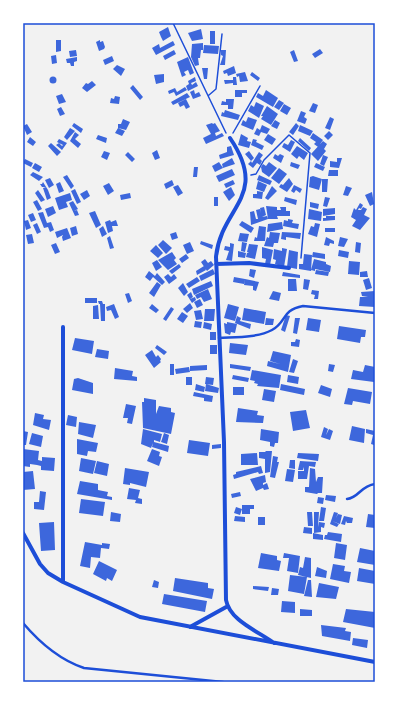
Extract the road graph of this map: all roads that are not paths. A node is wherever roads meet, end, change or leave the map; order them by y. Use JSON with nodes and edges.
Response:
{"nodes":[{"id":1,"x":230,"y":138,"type":"road end"},
{"id":2,"x":216,"y":264,"type":"junction"},
{"id":3,"x":289,"y":268,"type":"dead end"},
{"id":4,"x":375,"y":313,"type":"edge"},
{"id":5,"x":63,"y":327,"type":"dead end"},
{"id":6,"x":219,"y":338,"type":"junction"},
{"id":7,"x":375,"y":484,"type":"edge"},
{"id":8,"x":347,"y":499,"type":"dead end"},
{"id":9,"x":23,"y":533,"type":"edge"},
{"id":10,"x":63,"y":582,"type":"junction"},
{"id":11,"x":228,"y":606,"type":"junction"},
{"id":12,"x":23,"y":623,"type":"edge"},
{"id":13,"x":190,"y":627,"type":"junction"},
{"id":14,"x":274,"y":643,"type":"junction"},
{"id":15,"x":375,"y":662,"type":"edge"},
{"id":16,"x":222,"y":682,"type":"edge"}],
"edges":[{"from":1,"to":2,"type":"street"},
{"from":2,"to":3,"type":"street"},
{"from":2,"to":6,"type":"street"},
{"from":4,"to":6,"type":"lane"},
{"from":5,"to":10,"type":"street"},
{"from":6,"to":11,"type":"street"},
{"from":7,"to":8,"type":"lane"},
{"from":9,"to":10,"type":"street"},
{"from":10,"to":13,"type":"street"},
{"from":11,"to":13,"type":"street"},
{"from":11,"to":14,"type":"street"},
{"from":12,"to":16,"type":"lane"},
{"from":13,"to":14,"type":"street"},
{"from":14,"to":15,"type":"street"}]}
